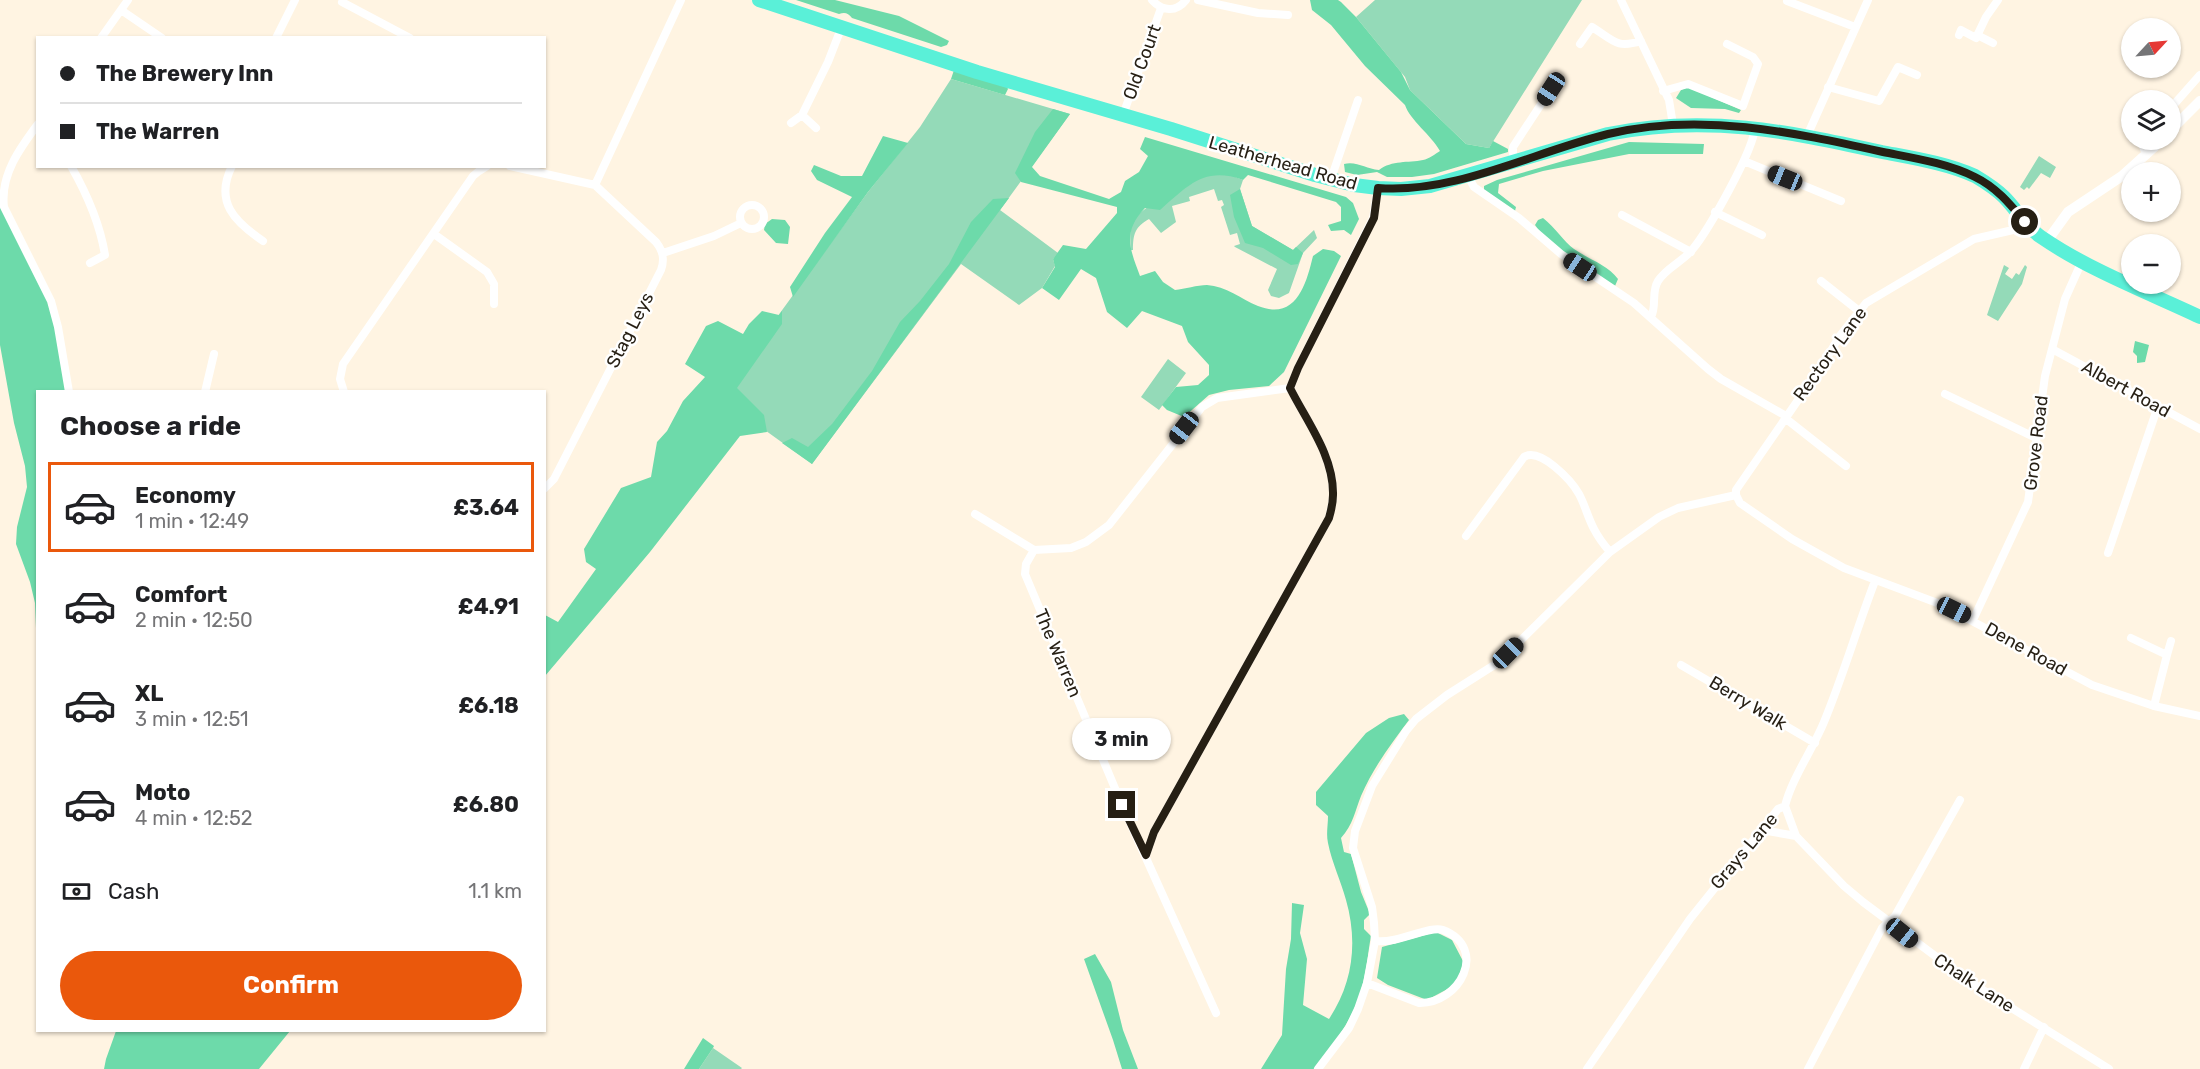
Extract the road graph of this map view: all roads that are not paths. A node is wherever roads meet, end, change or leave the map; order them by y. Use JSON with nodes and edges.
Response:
{"nodes":[{"id":1,"x":128,"y":0,"type":"edge"},
{"id":2,"x":295,"y":0,"type":"edge"},
{"id":3,"x":681,"y":0,"type":"edge"},
{"id":4,"x":759,"y":0,"type":"edge"},
{"id":5,"x":1152,"y":0,"type":"edge"},
{"id":6,"x":1186,"y":0,"type":"edge"},
{"id":7,"x":1198,"y":0,"type":"edge"},
{"id":8,"x":1621,"y":0,"type":"edge"},
{"id":9,"x":1868,"y":0,"type":"edge"},
{"id":10,"x":1998,"y":0,"type":"edge"},
{"id":11,"x":1787,"y":1,"type":"edge"},
{"id":12,"x":342,"y":2,"type":"dead end"},
{"id":13,"x":1161,"y":8,"type":"junction"},
{"id":14,"x":121,"y":10,"type":"junction"},
{"id":15,"x":1288,"y":15,"type":"dead end"},
{"id":16,"x":842,"y":26,"type":"junction"},
{"id":17,"x":1855,"y":27,"type":"junction"},
{"id":18,"x":396,"y":34,"type":"edge"},
{"id":19,"x":1959,"y":35,"type":"dead end"},
{"id":20,"x":1977,"y":35,"type":"junction"},
{"id":21,"x":102,"y":36,"type":"edge"},
{"id":22,"x":159,"y":36,"type":"edge"},
{"id":23,"x":277,"y":36,"type":"edge"},
{"id":24,"x":1641,"y":41,"type":"junction"},
{"id":25,"x":1993,"y":43,"type":"dead end"},
{"id":26,"x":1581,"y":44,"type":"dead end"},
{"id":27,"x":1727,"y":44,"type":"dead end"},
{"id":28,"x":1917,"y":75,"type":"dead end"},
{"id":29,"x":2200,"y":75,"type":"edge"},
{"id":30,"x":1828,"y":87,"type":"junction"},
{"id":31,"x":1551,"y":89,"type":"dead end"},
{"id":32,"x":1663,"y":91,"type":"junction"},
{"id":33,"x":2181,"y":97,"type":"edge"},
{"id":34,"x":1358,"y":100,"type":"dead end"},
{"id":35,"x":2200,"y":101,"type":"edge"},
{"id":36,"x":802,"y":115,"type":"junction"},
{"id":37,"x":1123,"y":115,"type":"junction"},
{"id":38,"x":2181,"y":120,"type":"edge"},
{"id":39,"x":791,"y":123,"type":"dead end"},
{"id":40,"x":1674,"y":124,"type":"junction"},
{"id":41,"x":36,"y":128,"type":"edge"},
{"id":42,"x":816,"y":128,"type":"dead end"},
{"id":43,"x":1755,"y":128,"type":"junction"},
{"id":44,"x":1807,"y":136,"type":"junction"},
{"id":45,"x":2145,"y":150,"type":"edge"},
{"id":46,"x":2151,"y":150,"type":"edge"},
{"id":47,"x":2146,"y":154,"type":"junction"},
{"id":48,"x":1744,"y":161,"type":"junction"},
{"id":49,"x":1513,"y":163,"type":"junction"},
{"id":50,"x":72,"y":168,"type":"edge"},
{"id":51,"x":231,"y":168,"type":"edge"},
{"id":52,"x":484,"y":168,"type":"edge"},
{"id":53,"x":519,"y":168,"type":"edge"},
{"id":54,"x":1468,"y":176,"type":"junction"},
{"id":55,"x":2,"y":179,"type":"edge"},
{"id":56,"x":1331,"y":179,"type":"junction"},
{"id":57,"x":596,"y":185,"type":"junction"},
{"id":58,"x":1378,"y":188,"type":"junction"},
{"id":59,"x":1841,"y":201,"type":"dead end"},
{"id":60,"x":1715,"y":212,"type":"junction"},
{"id":61,"x":1622,"y":215,"type":"dead end"},
{"id":62,"x":2025,"y":222,"type":"junction"},
{"id":63,"x":741,"y":223,"type":"dead end"},
{"id":64,"x":434,"y":234,"type":"junction"},
{"id":65,"x":1762,"y":235,"type":"dead end"},
{"id":66,"x":263,"y":241,"type":"dead end"},
{"id":67,"x":2047,"y":242,"type":"junction"},
{"id":68,"x":1690,"y":252,"type":"junction"},
{"id":69,"x":663,"y":254,"type":"junction"},
{"id":70,"x":2082,"y":261,"type":"junction"},
{"id":71,"x":90,"y":263,"type":"dead end"},
{"id":72,"x":1821,"y":281,"type":"dead end"},
{"id":73,"x":494,"y":304,"type":"dead end"},
{"id":74,"x":1859,"y":310,"type":"junction"},
{"id":75,"x":2200,"y":316,"type":"edge"},
{"id":76,"x":1651,"y":317,"type":"junction"},
{"id":77,"x":2052,"y":349,"type":"junction"},
{"id":78,"x":214,"y":354,"type":"dead end"},
{"id":79,"x":1290,"y":388,"type":"junction"},
{"id":80,"x":69,"y":390,"type":"edge"},
{"id":81,"x":205,"y":390,"type":"edge"},
{"id":82,"x":343,"y":390,"type":"edge"},
{"id":83,"x":1946,"y":394,"type":"dead end"},
{"id":84,"x":2158,"y":406,"type":"junction"},
{"id":85,"x":1785,"y":417,"type":"junction"},
{"id":86,"x":2200,"y":429,"type":"edge"},
{"id":87,"x":2036,"y":438,"type":"junction"},
{"id":88,"x":1846,"y":466,"type":"dead end"},
{"id":89,"x":546,"y":487,"type":"edge"},
{"id":90,"x":1736,"y":495,"type":"junction"},
{"id":91,"x":975,"y":514,"type":"dead end"},
{"id":92,"x":1466,"y":536,"type":"dead end"},
{"id":93,"x":1034,"y":550,"type":"junction"},
{"id":94,"x":1610,"y":552,"type":"junction"},
{"id":95,"x":2108,"y":553,"type":"dead end"},
{"id":96,"x":1875,"y":581,"type":"junction"},
{"id":97,"x":1973,"y":620,"type":"junction"},
{"id":98,"x":2131,"y":638,"type":"dead end"},
{"id":99,"x":2171,"y":641,"type":"dead end"},
{"id":100,"x":2167,"y":655,"type":"junction"},
{"id":101,"x":1681,"y":665,"type":"dead end"},
{"id":102,"x":2154,"y":706,"type":"junction"},
{"id":103,"x":2200,"y":716,"type":"edge"},
{"id":104,"x":1815,"y":743,"type":"junction"},
{"id":105,"x":1960,"y":800,"type":"dead end"},
{"id":106,"x":1785,"y":806,"type":"junction"},
{"id":107,"x":1762,"y":830,"type":"junction"},
{"id":108,"x":1796,"y":836,"type":"junction"},
{"id":109,"x":1146,"y":855,"type":"junction"},
{"id":110,"x":1888,"y":922,"type":"junction"},
{"id":111,"x":1375,"y":941,"type":"junction"},
{"id":112,"x":1366,"y":983,"type":"junction"},
{"id":113,"x":1216,"y":1013,"type":"dead end"},
{"id":114,"x":2044,"y":1027,"type":"junction"},
{"id":115,"x":1318,"y":1069,"type":"edge"},
{"id":116,"x":1587,"y":1069,"type":"edge"},
{"id":117,"x":1808,"y":1069,"type":"edge"},
{"id":118,"x":2024,"y":1069,"type":"edge"},
{"id":119,"x":2109,"y":1069,"type":"edge"}],
"edges":[{"from":1,"to":14,"type":"street"},
{"from":2,"to":23,"type":"street"},
{"from":3,"to":57,"type":"street"},
{"from":4,"to":16,"type":"highway","name":"Leatherhead Road"},
{"from":5,"to":13,"type":"street","name":"Old Court"},
{"from":6,"to":13,"type":"street","name":"Old Court"},
{"from":7,"to":15,"type":"street"},
{"from":8,"to":24,"type":"street"},
{"from":9,"to":17,"type":"street"},
{"from":10,"to":20,"type":"street"},
{"from":11,"to":17,"type":"street"},
{"from":12,"to":18,"type":"street"},
{"from":13,"to":37,"type":"street","name":"Old Court"},
{"from":14,"to":21,"type":"street"},
{"from":14,"to":22,"type":"street"},
{"from":16,"to":36,"type":"street"},
{"from":16,"to":37,"type":"highway","name":"Leatherhead Road"},
{"from":17,"to":30,"type":"street"},
{"from":19,"to":20,"type":"street"},
{"from":20,"to":25,"type":"street"},
{"from":24,"to":26,"type":"street"},
{"from":24,"to":32,"type":"street"},
{"from":27,"to":32,"type":"street"},
{"from":28,"to":30,"type":"street"},
{"from":29,"to":33,"type":"street"},
{"from":30,"to":44,"type":"street"},
{"from":31,"to":49,"type":"street"},
{"from":32,"to":40,"type":"street"},
{"from":34,"to":56,"type":"street"},
{"from":35,"to":38,"type":"street"},
{"from":36,"to":39,"type":"street"},
{"from":36,"to":42,"type":"street"},
{"from":37,"to":56,"type":"highway","name":"Leatherhead Road"},
{"from":40,"to":43,"type":"highway","name":"Leatherhead Road"},
{"from":40,"to":49,"type":"highway","name":"Leatherhead Road"},
{"from":41,"to":55,"type":"street"},
{"from":43,"to":44,"type":"highway","name":"Leatherhead Road"},
{"from":43,"to":48,"type":"street"},
{"from":44,"to":62,"type":"highway","name":"Leatherhead Road"},
{"from":45,"to":47,"type":"street"},
{"from":46,"to":47,"type":"street"},
{"from":47,"to":67,"type":"street"},
{"from":48,"to":59,"type":"street"},
{"from":48,"to":60,"type":"street"},
{"from":49,"to":54,"type":"highway","name":"Leatherhead Road"},
{"from":50,"to":71,"type":"street"},
{"from":51,"to":66,"type":"street"},
{"from":52,"to":64,"type":"street"},
{"from":53,"to":57,"type":"street"},
{"from":54,"to":58,"type":"highway","name":"Leatherhead Road"},
{"from":54,"to":76,"type":"street"},
{"from":55,"to":80,"type":"street"},
{"from":56,"to":58,"type":"highway","name":"Leatherhead Road"},
{"from":57,"to":69,"type":"street"},
{"from":58,"to":79,"type":"street"},
{"from":60,"to":65,"type":"street"},
{"from":60,"to":68,"type":"street"},
{"from":61,"to":68,"type":"street"},
{"from":62,"to":67,"type":"highway","name":"Leatherhead Road"},
{"from":62,"to":74,"type":"street","name":"Rectory Lane"},
{"from":63,"to":69,"type":"street"},
{"from":64,"to":73,"type":"street"},
{"from":64,"to":82,"type":"street"},
{"from":67,"to":70,"type":"highway","name":"Leatherhead Road"},
{"from":68,"to":76,"type":"street"},
{"from":69,"to":89,"type":"street","name":"Stag Leys"},
{"from":70,"to":75,"type":"highway","name":"Leatherhead Road"},
{"from":70,"to":77,"type":"street","name":"Grove Road"},
{"from":72,"to":74,"type":"street"},
{"from":74,"to":85,"type":"street","name":"Rectory Lane"},
{"from":76,"to":85,"type":"street"},
{"from":77,"to":84,"type":"street","name":"Albert Road"},
{"from":77,"to":87,"type":"street","name":"Grove Road"},
{"from":78,"to":81,"type":"street"},
{"from":79,"to":93,"type":"street"},
{"from":79,"to":109,"type":"street"},
{"from":83,"to":87,"type":"street"},
{"from":84,"to":86,"type":"street","name":"Albert Road"},
{"from":84,"to":95,"type":"street"},
{"from":85,"to":88,"type":"street"},
{"from":85,"to":90,"type":"street","name":"Rectory Lane"},
{"from":87,"to":97,"type":"street","name":"Grove Road"},
{"from":90,"to":94,"type":"street"},
{"from":90,"to":96,"type":"street","name":"Dene Road"},
{"from":91,"to":93,"type":"street"},
{"from":92,"to":94,"type":"street"},
{"from":93,"to":109,"type":"street","name":"The Warren"},
{"from":94,"to":111,"type":"street"},
{"from":96,"to":97,"type":"street","name":"Dene Road"},
{"from":96,"to":104,"type":"street","name":"Grays Lane"},
{"from":97,"to":102,"type":"street","name":"Dene Road"},
{"from":98,"to":100,"type":"street"},
{"from":99,"to":100,"type":"street"},
{"from":100,"to":102,"type":"street"},
{"from":101,"to":104,"type":"street","name":"Berry Walk"},
{"from":102,"to":103,"type":"street","name":"Dene Road"},
{"from":104,"to":106,"type":"street","name":"Grays Lane"},
{"from":105,"to":110,"type":"street"},
{"from":106,"to":107,"type":"street","name":"Grays Lane"},
{"from":106,"to":108,"type":"street","name":"Chalk Lane"},
{"from":107,"to":108,"type":"street"},
{"from":107,"to":116,"type":"street","name":"Grays Lane"},
{"from":108,"to":110,"type":"street","name":"Chalk Lane"},
{"from":109,"to":113,"type":"street","name":"The Warren"},
{"from":110,"to":114,"type":"street","name":"Chalk Lane"},
{"from":110,"to":117,"type":"street"},
{"from":111,"to":112,"type":"street"},
{"from":111,"to":112,"type":"street"},
{"from":112,"to":115,"type":"street"},
{"from":114,"to":118,"type":"street"},
{"from":114,"to":119,"type":"street","name":"Chalk Lane"}]}
